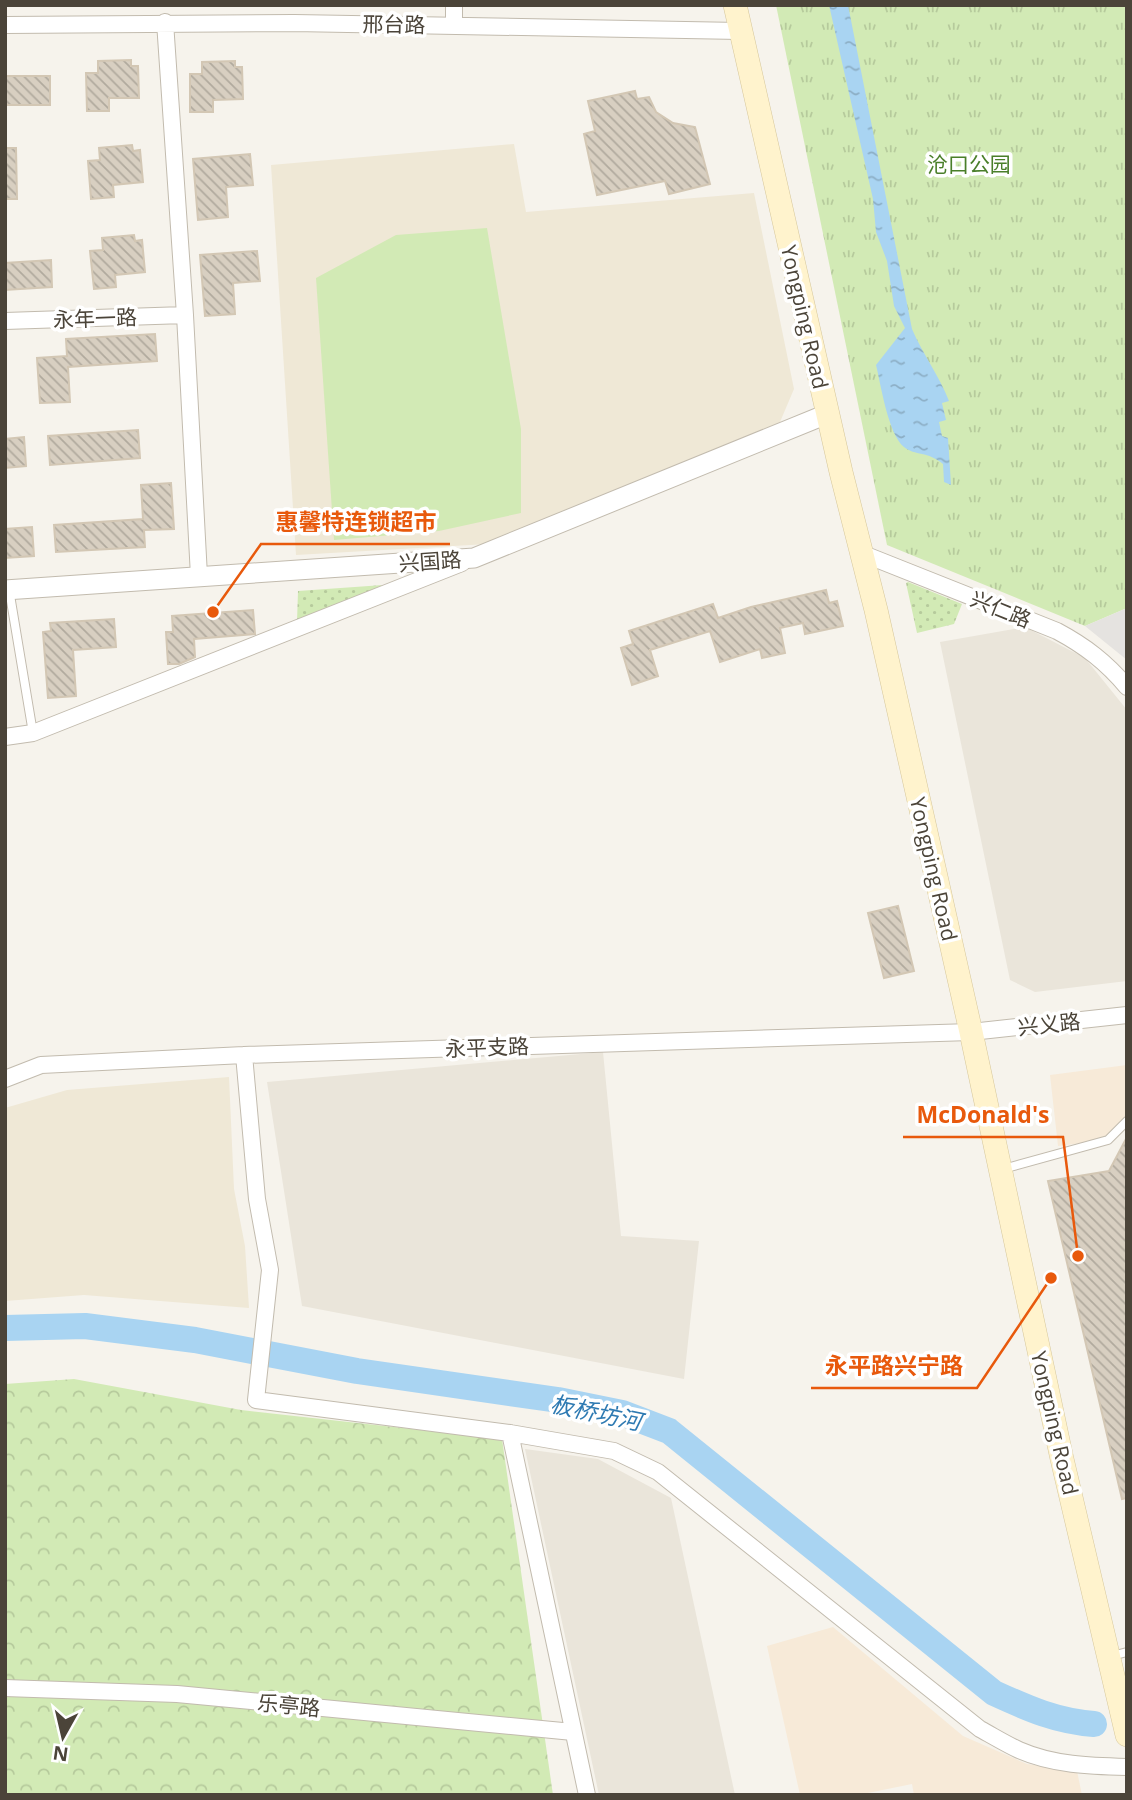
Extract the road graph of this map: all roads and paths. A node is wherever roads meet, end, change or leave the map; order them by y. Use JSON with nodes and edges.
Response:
{"nodes":[{"id":1,"x":294,"y":5,"type":"edge"},
{"id":2,"x":454,"y":5,"type":"edge"},
{"id":3,"x":735,"y":5,"type":"edge"},
{"id":4,"x":165,"y":23,"type":"junction"},
{"id":5,"x":294,"y":23,"type":"junction"},
{"id":6,"x":5,"y":25,"type":"edge"},
{"id":7,"x":454,"y":26,"type":"junction"},
{"id":8,"x":740,"y":31,"type":"junction"},
{"id":9,"x":185,"y":315,"type":"junction"},
{"id":10,"x":5,"y":321,"type":"edge"},
{"id":11,"x":828,"y":414,"type":"junction"},
{"id":12,"x":861,"y":553,"type":"junction"},
{"id":13,"x":474,"y":558,"type":"junction"},
{"id":14,"x":198,"y":576,"type":"junction"},
{"id":15,"x":7,"y":589,"type":"edge"},
{"id":16,"x":1127,"y":687,"type":"edge"},
{"id":17,"x":33,"y":733,"type":"junction"},
{"id":18,"x":5,"y":737,"type":"edge"},
{"id":19,"x":1127,"y":1015,"type":"edge"},
{"id":20,"x":971,"y":1032,"type":"junction"},
{"id":21,"x":244,"y":1055,"type":"junction"},
{"id":22,"x":5,"y":1079,"type":"edge"},
{"id":23,"x":1127,"y":1121,"type":"edge"},
{"id":24,"x":1000,"y":1169,"type":"junction"},
{"id":25,"x":510,"y":1433,"type":"junction"},
{"id":26,"x":1118,"y":1654,"type":"edge"},
{"id":27,"x":5,"y":1688,"type":"edge"},
{"id":28,"x":573,"y":1732,"type":"junction"},
{"id":29,"x":1127,"y":1735,"type":"edge"},
{"id":30,"x":1127,"y":1767,"type":"edge"},
{"id":31,"x":587,"y":1795,"type":"edge"}],
"edges":[{"from":1,"to":5,"type":"street"},
{"from":2,"to":7,"type":"street"},
{"from":3,"to":8,"type":"main road","name":"Yongping Road"},
{"from":4,"to":5,"type":"street","name":"邢台路"},
{"from":4,"to":6,"type":"street","name":"邢台路"},
{"from":4,"to":9,"type":"street"},
{"from":5,"to":7,"type":"street","name":"邢台路"},
{"from":7,"to":8,"type":"street","name":"邢台路"},
{"from":8,"to":11,"type":"main road","name":"Yongping Road"},
{"from":9,"to":10,"type":"street","name":"永年一路"},
{"from":9,"to":14,"type":"street"},
{"from":11,"to":12,"type":"main road","name":"Yongping Road"},
{"from":11,"to":13,"type":"street","name":"兴国路"},
{"from":12,"to":16,"type":"street","name":"兴仁路"},
{"from":12,"to":20,"type":"main road","name":"Yongping Road"},
{"from":13,"to":14,"type":"street","name":"兴国路"},
{"from":13,"to":17,"type":"street"},
{"from":14,"to":15,"type":"street","name":"兴国路"},
{"from":15,"to":17,"type":"lane"},
{"from":17,"to":18,"type":"street"},
{"from":19,"to":20,"type":"street","name":"兴义路"},
{"from":20,"to":21,"type":"street","name":"永平支路"},
{"from":20,"to":24,"type":"main road","name":"Yongping Road"},
{"from":21,"to":22,"type":"street","name":"永平支路"},
{"from":21,"to":25,"type":"street"},
{"from":23,"to":24,"type":"lane"},
{"from":24,"to":26,"type":"main road","name":"Yongping Road"},
{"from":25,"to":28,"type":"street"},
{"from":25,"to":30,"type":"street"},
{"from":26,"to":29,"type":"main road","name":"Yongping Road"},
{"from":27,"to":28,"type":"street","name":"乐亭路"},
{"from":28,"to":31,"type":"street"}]}
